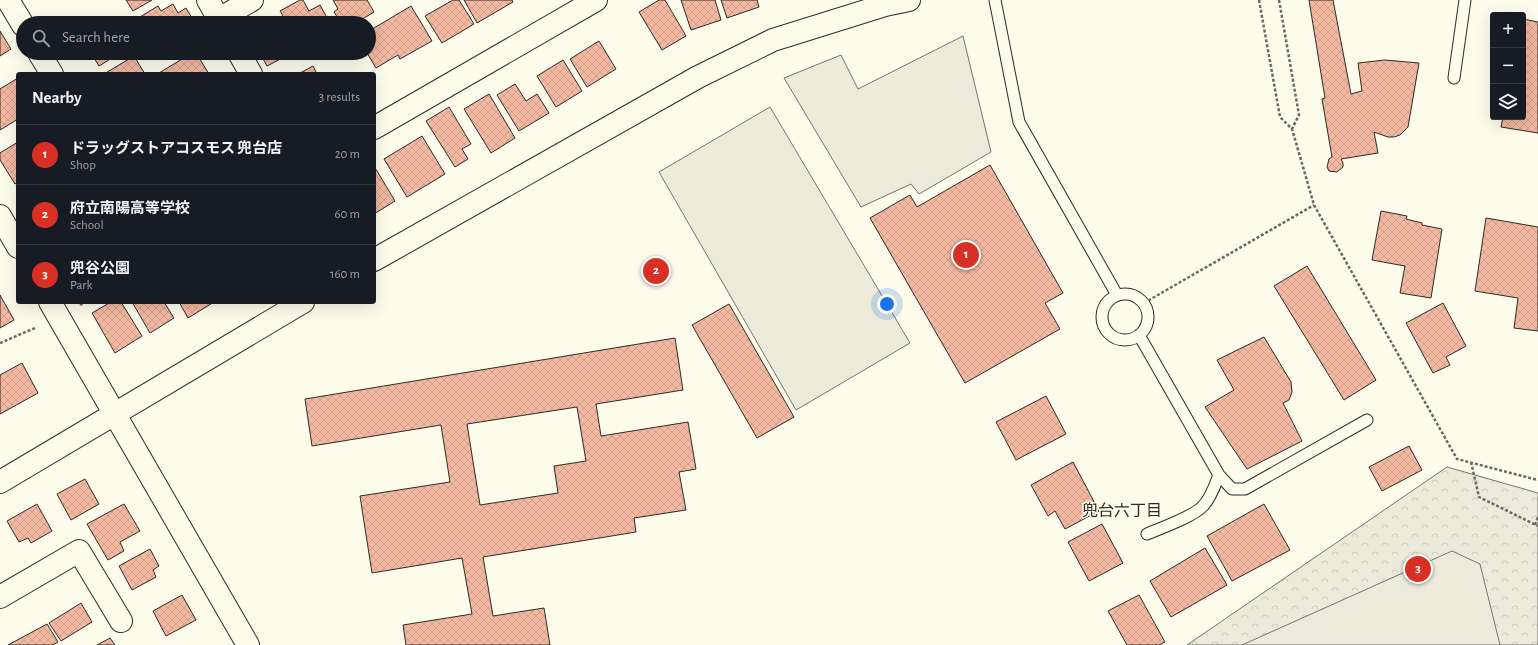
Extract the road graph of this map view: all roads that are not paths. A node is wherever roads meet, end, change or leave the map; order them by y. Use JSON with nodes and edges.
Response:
{"nodes":[{"id":1,"x":8,"y":0,"type":"edge"},
{"id":2,"x":208,"y":0,"type":"edge"},
{"id":3,"x":252,"y":0,"type":"edge"},
{"id":4,"x":596,"y":0,"type":"edge"},
{"id":5,"x":909,"y":0,"type":"edge"},
{"id":6,"x":995,"y":0,"type":"edge"},
{"id":7,"x":1465,"y":0,"type":"edge"},
{"id":8,"x":884,"y":2,"type":"edge"},
{"id":9,"x":18,"y":16,"type":"edge"},
{"id":10,"x":217,"y":16,"type":"edge"},
{"id":11,"x":228,"y":16,"type":"edge"},
{"id":12,"x":44,"y":60,"type":"edge"},
{"id":13,"x":243,"y":60,"type":"edge"},
{"id":14,"x":51,"y":72,"type":"edge"},
{"id":15,"x":250,"y":72,"type":"edge"},
{"id":16,"x":1454,"y":78,"type":"dead end"},
{"id":17,"x":376,"y":127,"type":"edge"},
{"id":18,"x":0,"y":216,"type":"edge"},
{"id":19,"x":16,"y":244,"type":"edge"},
{"id":20,"x":376,"y":259,"type":"edge"},
{"id":21,"x":1117,"y":295,"type":"junction"},
{"id":22,"x":51,"y":304,"type":"edge"},
{"id":23,"x":300,"y":304,"type":"edge"},
{"id":24,"x":1139,"y":335,"type":"junction"},
{"id":25,"x":115,"y":413,"type":"junction"},
{"id":26,"x":1368,"y":420,"type":"dead end"},
{"id":27,"x":1219,"y":475,"type":"junction"},
{"id":28,"x":0,"y":482,"type":"edge"},
{"id":29,"x":1147,"y":534,"type":"dead end"},
{"id":30,"x":0,"y":597,"type":"edge"},
{"id":31,"x":121,"y":621,"type":"dead end"},
{"id":32,"x":248,"y":645,"type":"edge"}],
"edges":[{"from":1,"to":9,"type":"street"},
{"from":2,"to":10,"type":"street"},
{"from":3,"to":11,"type":"street"},
{"from":4,"to":17,"type":"street"},
{"from":5,"to":8,"type":"street"},
{"from":6,"to":21,"type":"lane"},
{"from":7,"to":16,"type":"lane"},
{"from":8,"to":20,"type":"street"},
{"from":12,"to":14,"type":"street"},
{"from":13,"to":15,"type":"street"},
{"from":18,"to":19,"type":"street"},
{"from":21,"to":24,"type":"lane"},
{"from":21,"to":24,"type":"lane"},
{"from":22,"to":25,"type":"street"},
{"from":23,"to":25,"type":"street"},
{"from":24,"to":27,"type":"lane"},
{"from":25,"to":28,"type":"street"},
{"from":25,"to":32,"type":"street"},
{"from":26,"to":27,"type":"lane"},
{"from":27,"to":29,"type":"lane"},
{"from":30,"to":31,"type":"street"}]}
